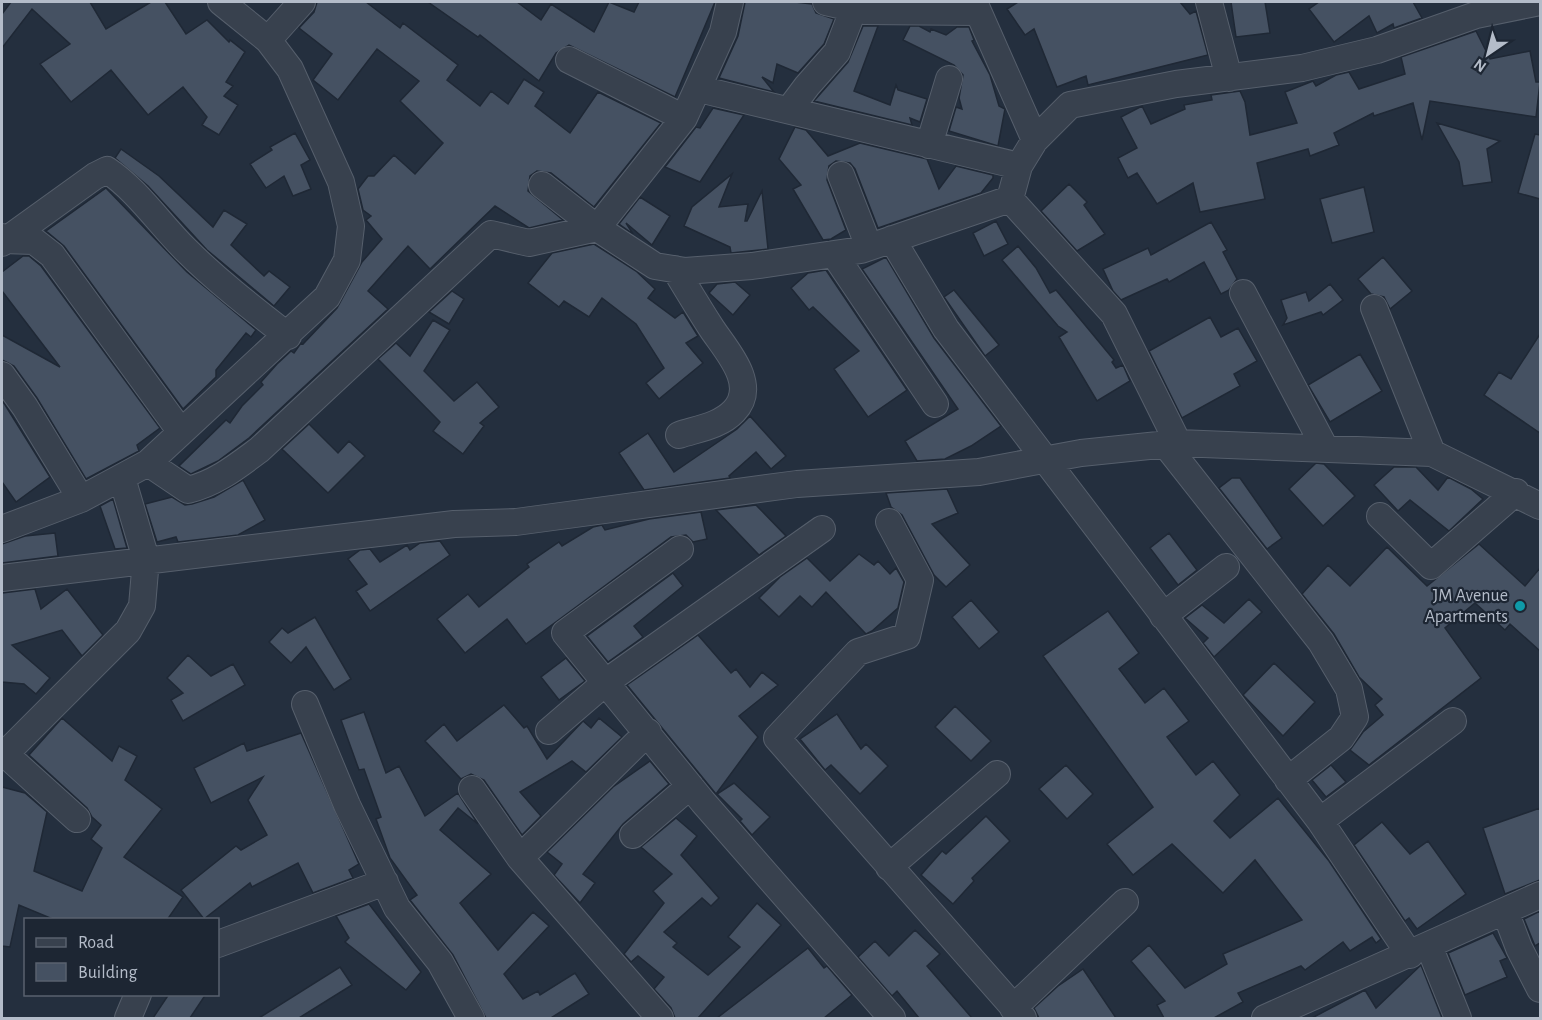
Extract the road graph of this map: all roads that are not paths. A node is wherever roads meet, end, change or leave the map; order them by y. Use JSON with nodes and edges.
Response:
{"nodes":[{"id":1,"x":222,"y":2,"type":"edge"},
{"id":2,"x":302,"y":2,"type":"edge"},
{"id":3,"x":730,"y":2,"type":"edge"},
{"id":4,"x":826,"y":2,"type":"edge"},
{"id":5,"x":1209,"y":2,"type":"edge"},
{"id":6,"x":1540,"y":2,"type":"edge"},
{"id":7,"x":976,"y":7,"type":"edge"},
{"id":8,"x":854,"y":8,"type":"junction"},
{"id":9,"x":267,"y":40,"type":"junction"},
{"id":10,"x":569,"y":60,"type":"dead end"},
{"id":11,"x":1229,"y":78,"type":"junction"},
{"id":12,"x":949,"y":79,"type":"dead end"},
{"id":13,"x":699,"y":88,"type":"junction"},
{"id":14,"x":789,"y":110,"type":"junction"},
{"id":15,"x":684,"y":118,"type":"junction"},
{"id":16,"x":1035,"y":140,"type":"junction"},
{"id":17,"x":929,"y":145,"type":"junction"},
{"id":18,"x":1020,"y":166,"type":"junction"},
{"id":19,"x":841,"y":175,"type":"dead end"},
{"id":20,"x":542,"y":185,"type":"dead end"},
{"id":21,"x":1010,"y":199,"type":"junction"},
{"id":22,"x":597,"y":228,"type":"junction"},
{"id":23,"x":2,"y":240,"type":"edge"},
{"id":24,"x":881,"y":243,"type":"junction"},
{"id":25,"x":834,"y":254,"type":"junction"},
{"id":26,"x":675,"y":269,"type":"junction"},
{"id":27,"x":1243,"y":293,"type":"dead end"},
{"id":28,"x":1374,"y":308,"type":"dead end"},
{"id":29,"x":288,"y":336,"type":"junction"},
{"id":30,"x":2,"y":375,"type":"edge"},
{"id":31,"x":935,"y":404,"type":"dead end"},
{"id":32,"x":182,"y":432,"type":"junction"},
{"id":33,"x":679,"y":435,"type":"dead end"},
{"id":34,"x":1172,"y":444,"type":"junction"},
{"id":35,"x":1325,"y":448,"type":"junction"},
{"id":36,"x":1432,"y":453,"type":"junction"},
{"id":37,"x":1045,"y":461,"type":"junction"},
{"id":38,"x":148,"y":463,"type":"junction"},
{"id":39,"x":122,"y":478,"type":"junction"},
{"id":40,"x":1516,"y":492,"type":"junction"},
{"id":41,"x":81,"y":499,"type":"junction"},
{"id":42,"x":1540,"y":506,"type":"edge"},
{"id":43,"x":1380,"y":516,"type":"dead end"},
{"id":44,"x":889,"y":522,"type":"dead end"},
{"id":45,"x":2,"y":529,"type":"edge"},
{"id":46,"x":822,"y":530,"type":"dead end"},
{"id":47,"x":680,"y":549,"type":"dead end"},
{"id":48,"x":146,"y":559,"type":"junction"},
{"id":49,"x":1226,"y":567,"type":"dead end"},
{"id":50,"x":2,"y":578,"type":"edge"},
{"id":51,"x":1163,"y":616,"type":"junction"},
{"id":52,"x":606,"y":682,"type":"junction"},
{"id":53,"x":305,"y":704,"type":"dead end"},
{"id":54,"x":1453,"y":721,"type":"dead end"},
{"id":55,"x":549,"y":731,"type":"dead end"},
{"id":56,"x":648,"y":732,"type":"junction"},
{"id":57,"x":3,"y":755,"type":"edge"},
{"id":58,"x":997,"y":774,"type":"dead end"},
{"id":59,"x":1288,"y":780,"type":"junction"},
{"id":60,"x":690,"y":786,"type":"junction"},
{"id":61,"x":472,"y":789,"type":"dead end"},
{"id":62,"x":77,"y":819,"type":"dead end"},
{"id":63,"x":1320,"y":821,"type":"junction"},
{"id":64,"x":633,"y":835,"type":"dead end"},
{"id":65,"x":520,"y":858,"type":"junction"},
{"id":66,"x":889,"y":867,"type":"junction"},
{"id":67,"x":385,"y":882,"type":"junction"},
{"id":68,"x":1540,"y":896,"type":"edge"},
{"id":69,"x":1125,"y":902,"type":"dead end"},
{"id":70,"x":1505,"y":911,"type":"junction"},
{"id":71,"x":219,"y":944,"type":"edge"},
{"id":72,"x":1420,"y":950,"type":"junction"},
{"id":73,"x":1540,"y":989,"type":"edge"},
{"id":74,"x":137,"y":996,"type":"edge"},
{"id":75,"x":1018,"y":1013,"type":"edge"},
{"id":76,"x":128,"y":1018,"type":"edge"},
{"id":77,"x":471,"y":1018,"type":"edge"},
{"id":78,"x":660,"y":1018,"type":"edge"},
{"id":79,"x":892,"y":1018,"type":"edge"},
{"id":80,"x":1265,"y":1018,"type":"edge"},
{"id":81,"x":1458,"y":1018,"type":"edge"}],
"edges":[{"from":1,"to":9,"type":"street"},
{"from":2,"to":9,"type":"street"},
{"from":3,"to":13,"type":"street"},
{"from":4,"to":8,"type":"street"},
{"from":5,"to":11,"type":"street"},
{"from":6,"to":11,"type":"street"},
{"from":7,"to":8,"type":"street"},
{"from":7,"to":16,"type":"street"},
{"from":8,"to":14,"type":"street"},
{"from":9,"to":29,"type":"street"},
{"from":10,"to":15,"type":"street"},
{"from":11,"to":16,"type":"street"},
{"from":12,"to":17,"type":"street"},
{"from":13,"to":14,"type":"street"},
{"from":13,"to":15,"type":"street"},
{"from":14,"to":17,"type":"street"},
{"from":15,"to":22,"type":"street"},
{"from":16,"to":18,"type":"street"},
{"from":17,"to":18,"type":"street"},
{"from":18,"to":21,"type":"street"},
{"from":19,"to":24,"type":"street"},
{"from":20,"to":22,"type":"street"},
{"from":21,"to":24,"type":"street"},
{"from":21,"to":34,"type":"street"},
{"from":22,"to":26,"type":"street"},
{"from":22,"to":38,"type":"street"},
{"from":23,"to":29,"type":"street"},
{"from":23,"to":32,"type":"street"},
{"from":24,"to":25,"type":"street"},
{"from":24,"to":37,"type":"street"},
{"from":25,"to":26,"type":"street"},
{"from":25,"to":31,"type":"street"},
{"from":26,"to":33,"type":"street"},
{"from":27,"to":35,"type":"street"},
{"from":28,"to":36,"type":"street"},
{"from":29,"to":32,"type":"street"},
{"from":30,"to":41,"type":"street"},
{"from":32,"to":38,"type":"street"},
{"from":34,"to":35,"type":"street"},
{"from":34,"to":37,"type":"street"},
{"from":34,"to":59,"type":"street"},
{"from":35,"to":36,"type":"street"},
{"from":36,"to":40,"type":"street"},
{"from":37,"to":48,"type":"street"},
{"from":37,"to":51,"type":"street"},
{"from":38,"to":39,"type":"street"},
{"from":39,"to":41,"type":"street"},
{"from":39,"to":48,"type":"street"},
{"from":40,"to":42,"type":"street"},
{"from":40,"to":43,"type":"street"},
{"from":41,"to":45,"type":"street"},
{"from":44,"to":66,"type":"street"},
{"from":46,"to":52,"type":"street"},
{"from":47,"to":52,"type":"street"},
{"from":48,"to":50,"type":"street"},
{"from":48,"to":57,"type":"street"},
{"from":49,"to":51,"type":"street"},
{"from":51,"to":59,"type":"street"},
{"from":52,"to":55,"type":"street"},
{"from":52,"to":56,"type":"street"},
{"from":53,"to":67,"type":"street"},
{"from":54,"to":63,"type":"street"},
{"from":56,"to":60,"type":"street"},
{"from":56,"to":65,"type":"street"},
{"from":57,"to":62,"type":"street"},
{"from":58,"to":66,"type":"street"},
{"from":59,"to":63,"type":"street"},
{"from":60,"to":64,"type":"street"},
{"from":60,"to":79,"type":"street"},
{"from":61,"to":65,"type":"street"},
{"from":63,"to":72,"type":"street"},
{"from":65,"to":78,"type":"street"},
{"from":66,"to":75,"type":"street"},
{"from":67,"to":71,"type":"street"},
{"from":67,"to":77,"type":"street"},
{"from":68,"to":70,"type":"street"},
{"from":69,"to":75,"type":"street"},
{"from":70,"to":72,"type":"street"},
{"from":70,"to":73,"type":"street"},
{"from":72,"to":80,"type":"street"},
{"from":72,"to":81,"type":"street"},
{"from":74,"to":76,"type":"street"}]}
